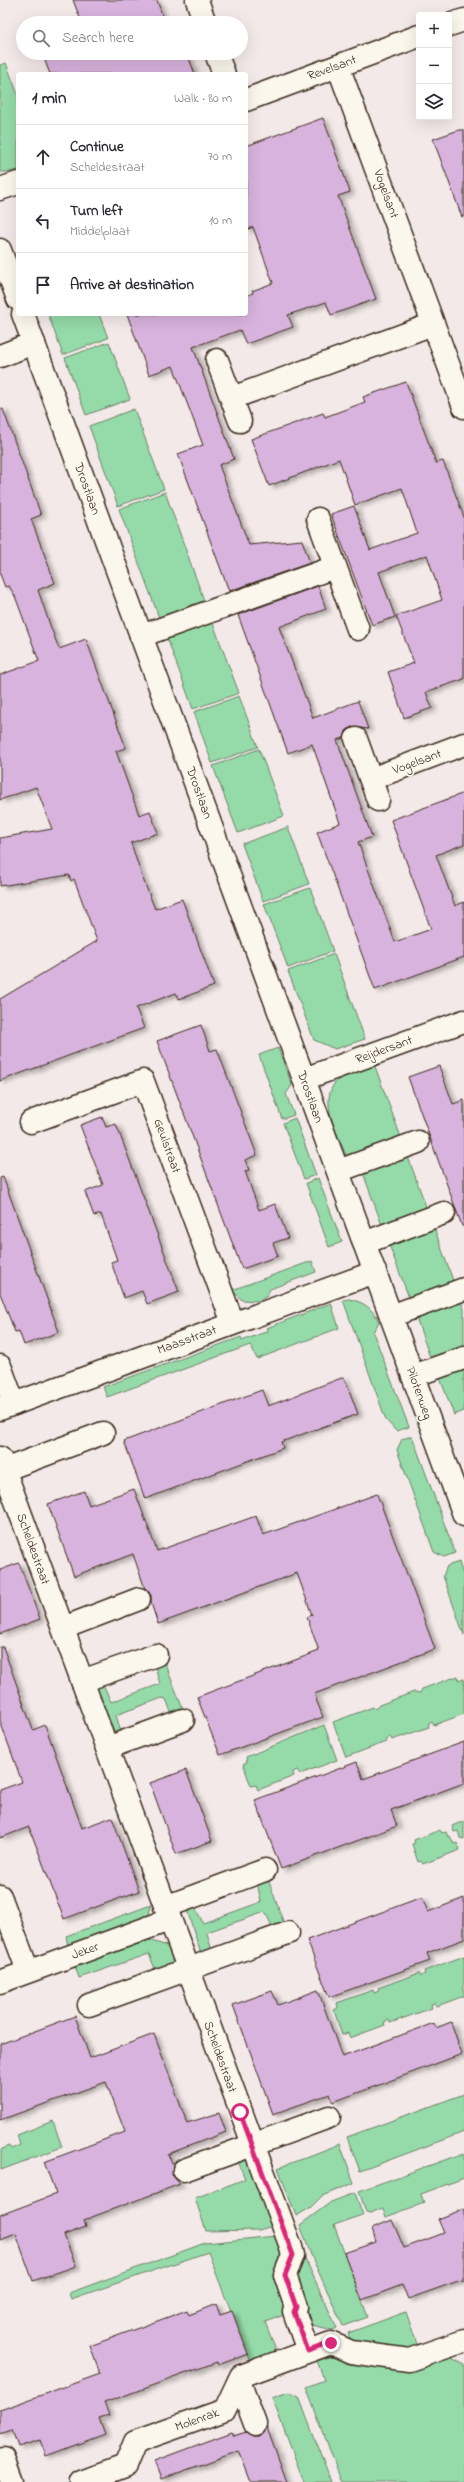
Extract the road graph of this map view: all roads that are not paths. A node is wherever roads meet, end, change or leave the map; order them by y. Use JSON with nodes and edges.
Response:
{"nodes":[{"id":1,"x":197,"y":0,"type":"edge"},
{"id":2,"x":203,"y":16,"type":"edge"},
{"id":3,"x":464,"y":20,"type":"edge"},
{"id":4,"x":452,"y":24,"type":"edge"},
{"id":5,"x":416,"y":37,"type":"edge"},
{"id":6,"x":219,"y":60,"type":"edge"},
{"id":7,"x":338,"y":66,"type":"junction"},
{"id":8,"x":223,"y":72,"type":"edge"},
{"id":9,"x":248,"y":99,"type":"edge"},
{"id":10,"x":16,"y":184,"type":"edge"},
{"id":11,"x":0,"y":190,"type":"edge"},
{"id":12,"x":0,"y":250,"type":"edge"},
{"id":13,"x":16,"y":294,"type":"edge"},
{"id":14,"x":24,"y":316,"type":"edge"},
{"id":15,"x":433,"y":324,"type":"junction"},
{"id":16,"x":34,"y":343,"type":"junction"},
{"id":17,"x":0,"y":356,"type":"edge"},
{"id":18,"x":217,"y":360,"type":"dead end"},
{"id":19,"x":232,"y":398,"type":"junction"},
{"id":20,"x":464,"y":407,"type":"edge"},
{"id":21,"x":240,"y":421,"type":"dead end"},
{"id":22,"x":318,"y":520,"type":"dead end"},
{"id":23,"x":335,"y":567,"type":"junction"},
{"id":24,"x":358,"y":629,"type":"dead end"},
{"id":25,"x":141,"y":636,"type":"junction"},
{"id":26,"x":356,"y":739,"type":"dead end"},
{"id":27,"x":464,"y":744,"type":"edge"},
{"id":28,"x":371,"y":779,"type":"junction"},
{"id":29,"x":378,"y":800,"type":"dead end"},
{"id":30,"x":464,"y":1021,"type":"edge"},
{"id":31,"x":304,"y":1079,"type":"junction"},
{"id":32,"x":31,"y":1122,"type":"dead end"},
{"id":33,"x":418,"y":1142,"type":"dead end"},
{"id":34,"x":338,"y":1171,"type":"junction"},
{"id":35,"x":444,"y":1213,"type":"dead end"},
{"id":36,"x":364,"y":1243,"type":"junction"},
{"id":37,"x":375,"y":1272,"type":"junction"},
{"id":38,"x":464,"y":1289,"type":"edge"},
{"id":39,"x":391,"y":1316,"type":"junction"},
{"id":40,"x":233,"y":1323,"type":"junction"},
{"id":41,"x":464,"y":1358,"type":"edge"},
{"id":42,"x":0,"y":1366,"type":"edge"},
{"id":43,"x":413,"y":1376,"type":"junction"},
{"id":44,"x":7,"y":1406,"type":"edge"},
{"id":45,"x":103,"y":1433,"type":"dead end"},
{"id":46,"x":2,"y":1464,"type":"edge"},
{"id":47,"x":464,"y":1514,"type":"edge"},
{"id":48,"x":139,"y":1599,"type":"dead end"},
{"id":49,"x":62,"y":1628,"type":"junction"},
{"id":50,"x":156,"y":1655,"type":"dead end"},
{"id":51,"x":82,"y":1681,"type":"junction"},
{"id":52,"x":183,"y":1720,"type":"dead end"},
{"id":53,"x":107,"y":1748,"type":"junction"},
{"id":54,"x":265,"y":1870,"type":"dead end"},
{"id":55,"x":0,"y":1896,"type":"edge"},
{"id":56,"x":167,"y":1913,"type":"junction"},
{"id":57,"x":288,"y":1932,"type":"dead end"},
{"id":58,"x":188,"y":1970,"type":"junction"},
{"id":59,"x":28,"y":1972,"type":"junction"},
{"id":60,"x":0,"y":1982,"type":"edge"},
{"id":61,"x":89,"y":2006,"type":"dead end"},
{"id":62,"x":329,"y":2117,"type":"dead end"},
{"id":63,"x":252,"y":2145,"type":"junction"},
{"id":64,"x":184,"y":2170,"type":"dead end"},
{"id":65,"x":464,"y":2341,"type":"edge"},
{"id":66,"x":308,"y":2351,"type":"junction"},
{"id":67,"x":239,"y":2381,"type":"junction"},
{"id":68,"x":255,"y":2424,"type":"dead end"},
{"id":69,"x":3,"y":2458,"type":"dead end"},
{"id":70,"x":12,"y":2482,"type":"edge"},
{"id":71,"x":80,"y":2482,"type":"edge"}],
"edges":[{"from":1,"to":2,"type":"street"},
{"from":3,"to":4,"type":"street"},
{"from":5,"to":7,"type":"street","name":"Revelsant"},
{"from":6,"to":8,"type":"street"},
{"from":7,"to":9,"type":"street","name":"Revelsant"},
{"from":7,"to":15,"type":"street","name":"Vogelsant"},
{"from":10,"to":11,"type":"street"},
{"from":12,"to":13,"type":"street"},
{"from":14,"to":16,"type":"street","name":"Drostlaan"},
{"from":15,"to":19,"type":"street"},
{"from":15,"to":20,"type":"street","name":"Vogelsant"},
{"from":16,"to":17,"type":"street"},
{"from":16,"to":25,"type":"street","name":"Drostlaan"},
{"from":18,"to":19,"type":"street"},
{"from":19,"to":21,"type":"street"},
{"from":22,"to":23,"type":"street"},
{"from":23,"to":24,"type":"street"},
{"from":23,"to":25,"type":"street"},
{"from":25,"to":31,"type":"street","name":"Drostlaan"},
{"from":26,"to":28,"type":"street"},
{"from":27,"to":28,"type":"street","name":"Vogelsant"},
{"from":28,"to":29,"type":"street"},
{"from":30,"to":31,"type":"street","name":"Reijdersant"},
{"from":31,"to":34,"type":"street","name":"Drostlaan"},
{"from":32,"to":40,"type":"street","name":"Geulstraat"},
{"from":33,"to":34,"type":"street"},
{"from":34,"to":36,"type":"street","name":"Drostlaan"},
{"from":35,"to":36,"type":"street"},
{"from":36,"to":37,"type":"street","name":"Drostlaan"},
{"from":37,"to":39,"type":"street","name":"Pilotenweg"},
{"from":37,"to":40,"type":"street","name":"Maasstraat"},
{"from":38,"to":39,"type":"street"},
{"from":39,"to":43,"type":"street","name":"Pilotenweg"},
{"from":40,"to":44,"type":"street","name":"Maasstraat"},
{"from":41,"to":43,"type":"street"},
{"from":42,"to":44,"type":"street"},
{"from":43,"to":47,"type":"street","name":"Pilotenweg"},
{"from":45,"to":46,"type":"street","name":"Scheldestraat"},
{"from":46,"to":49,"type":"street","name":"Scheldestraat"},
{"from":48,"to":49,"type":"street"},
{"from":49,"to":51,"type":"street","name":"Scheldestraat"},
{"from":50,"to":51,"type":"street"},
{"from":51,"to":53,"type":"street","name":"Scheldestraat"},
{"from":52,"to":53,"type":"street"},
{"from":53,"to":56,"type":"street","name":"Scheldestraat"},
{"from":54,"to":56,"type":"street"},
{"from":55,"to":59,"type":"street"},
{"from":56,"to":58,"type":"street","name":"Scheldestraat"},
{"from":56,"to":59,"type":"street","name":"Jeker"},
{"from":57,"to":58,"type":"street"},
{"from":58,"to":61,"type":"street"},
{"from":58,"to":63,"type":"street","name":"Scheldestraat"},
{"from":59,"to":60,"type":"street","name":"Jeker"},
{"from":62,"to":63,"type":"street"},
{"from":63,"to":64,"type":"street"},
{"from":63,"to":66,"type":"street","name":"Scheldestraat"},
{"from":65,"to":66,"type":"street"},
{"from":66,"to":67,"type":"street"},
{"from":67,"to":68,"type":"street"},
{"from":67,"to":71,"type":"street","name":"Molenrak"},
{"from":69,"to":70,"type":"street"}]}
